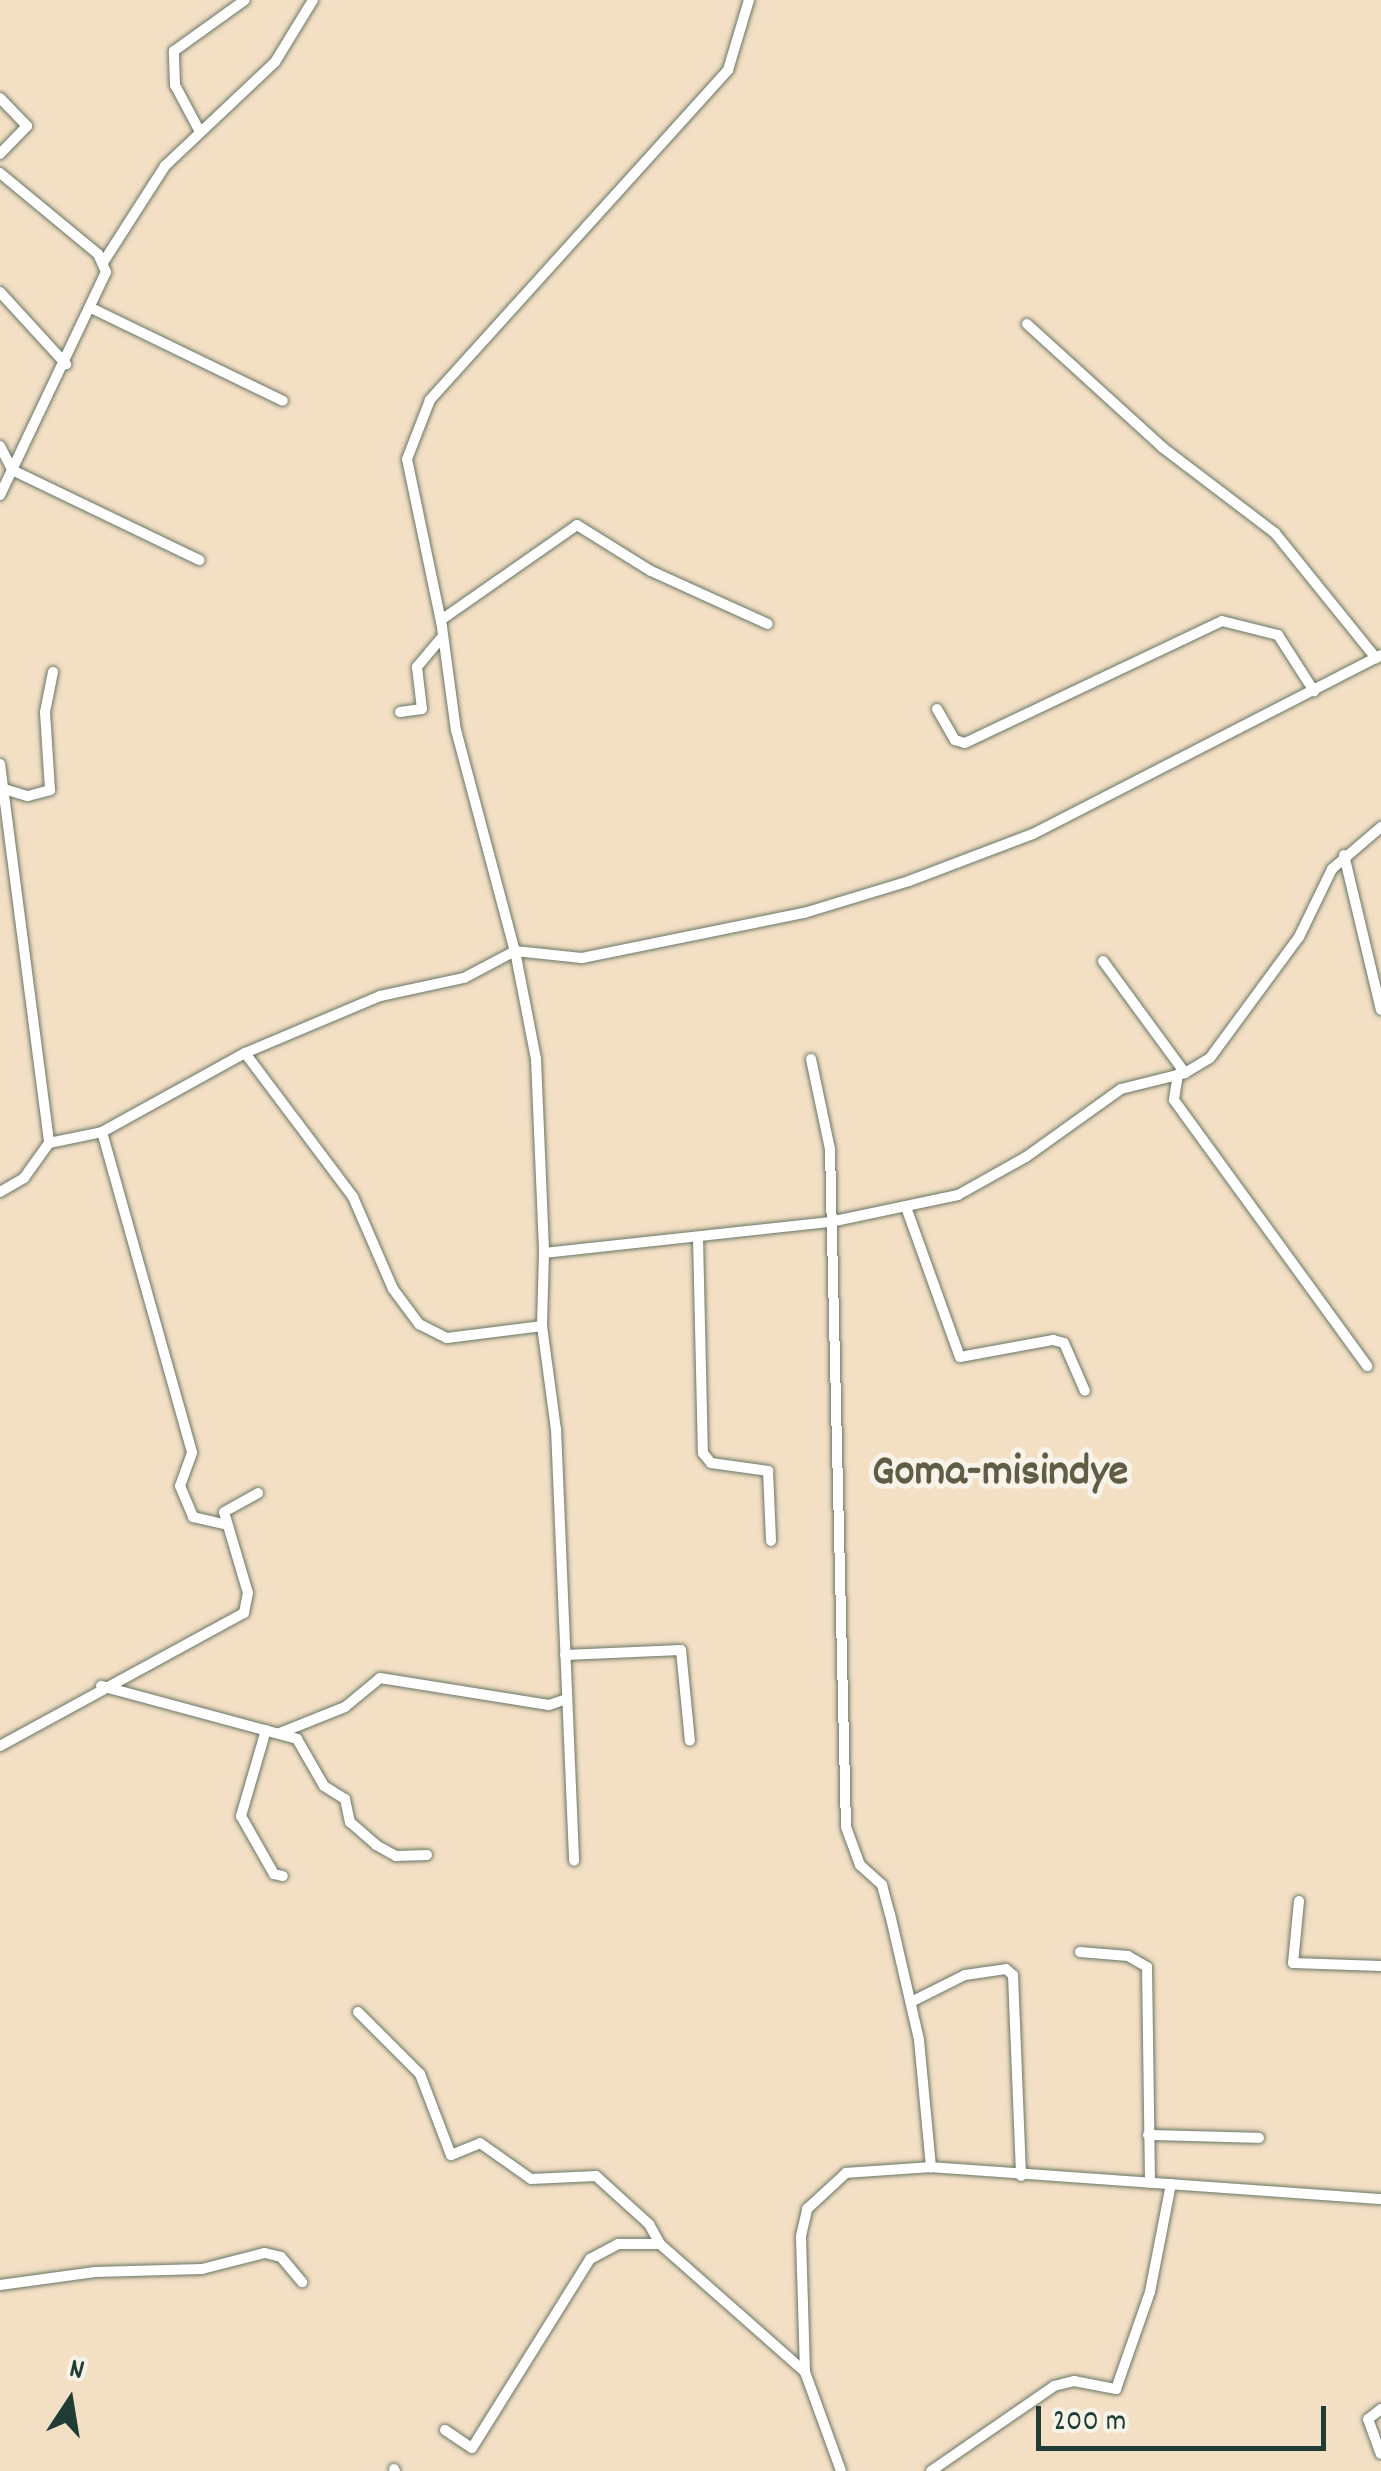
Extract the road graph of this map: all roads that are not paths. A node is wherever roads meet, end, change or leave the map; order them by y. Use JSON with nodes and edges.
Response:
{"nodes":[{"id":1,"x":245,"y":0,"type":"edge"},
{"id":2,"x":313,"y":0,"type":"edge"},
{"id":3,"x":749,"y":0,"type":"edge"},
{"id":4,"x":0,"y":98,"type":"edge"},
{"id":5,"x":199,"y":130,"type":"junction"},
{"id":6,"x":0,"y":154,"type":"edge"},
{"id":7,"x":0,"y":172,"type":"edge"},
{"id":8,"x":104,"y":261,"type":"junction"},
{"id":9,"x":0,"y":292,"type":"edge"},
{"id":10,"x":91,"y":308,"type":"junction"},
{"id":11,"x":1028,"y":324,"type":"dead end"},
{"id":12,"x":66,"y":364,"type":"junction"},
{"id":13,"x":283,"y":400,"type":"dead end"},
{"id":14,"x":0,"y":446,"type":"edge"},
{"id":15,"x":12,"y":470,"type":"junction"},
{"id":16,"x":0,"y":495,"type":"edge"},
{"id":17,"x":199,"y":560,"type":"dead end"},
{"id":18,"x":441,"y":620,"type":"junction"},
{"id":19,"x":768,"y":624,"type":"dead end"},
{"id":20,"x":444,"y":636,"type":"junction"},
{"id":21,"x":1379,"y":657,"type":"edge"},
{"id":22,"x":53,"y":672,"type":"dead end"},
{"id":23,"x":1314,"y":691,"type":"junction"},
{"id":24,"x":936,"y":709,"type":"dead end"},
{"id":25,"x":400,"y":712,"type":"dead end"},
{"id":26,"x":0,"y":764,"type":"edge"},
{"id":27,"x":1,"y":788,"type":"edge"},
{"id":28,"x":1381,"y":827,"type":"edge"},
{"id":29,"x":1344,"y":856,"type":"junction"},
{"id":30,"x":515,"y":951,"type":"junction"},
{"id":31,"x":1103,"y":961,"type":"dead end"},
{"id":32,"x":1381,"y":1010,"type":"edge"},
{"id":33,"x":245,"y":1052,"type":"junction"},
{"id":34,"x":811,"y":1058,"type":"dead end"},
{"id":35,"x":1181,"y":1074,"type":"junction"},
{"id":36,"x":102,"y":1132,"type":"junction"},
{"id":37,"x":49,"y":1142,"type":"junction"},
{"id":38,"x":0,"y":1192,"type":"edge"},
{"id":39,"x":907,"y":1210,"type":"junction"},
{"id":40,"x":830,"y":1222,"type":"junction"},
{"id":41,"x":698,"y":1237,"type":"junction"},
{"id":42,"x":544,"y":1253,"type":"junction"},
{"id":43,"x":542,"y":1326,"type":"junction"},
{"id":44,"x":1367,"y":1366,"type":"dead end"},
{"id":45,"x":1084,"y":1391,"type":"dead end"},
{"id":46,"x":258,"y":1493,"type":"dead end"},
{"id":47,"x":227,"y":1525,"type":"junction"},
{"id":48,"x":771,"y":1541,"type":"dead end"},
{"id":49,"x":565,"y":1655,"type":"junction"},
{"id":50,"x":100,"y":1686,"type":"junction"},
{"id":51,"x":566,"y":1699,"type":"junction"},
{"id":52,"x":266,"y":1730,"type":"junction"},
{"id":53,"x":280,"y":1734,"type":"junction"},
{"id":54,"x":690,"y":1741,"type":"dead end"},
{"id":55,"x":0,"y":1746,"type":"edge"},
{"id":56,"x":427,"y":1855,"type":"dead end"},
{"id":57,"x":574,"y":1862,"type":"dead end"},
{"id":58,"x":284,"y":1876,"type":"dead end"},
{"id":59,"x":1299,"y":1901,"type":"dead end"},
{"id":60,"x":1080,"y":1952,"type":"dead end"},
{"id":61,"x":1381,"y":1966,"type":"edge"},
{"id":62,"x":912,"y":2002,"type":"junction"},
{"id":63,"x":358,"y":2012,"type":"dead end"},
{"id":64,"x":1148,"y":2136,"type":"junction"},
{"id":65,"x":1259,"y":2138,"type":"dead end"},
{"id":66,"x":931,"y":2167,"type":"junction"},
{"id":67,"x":1021,"y":2176,"type":"junction"},
{"id":68,"x":1150,"y":2182,"type":"junction"},
{"id":69,"x":1171,"y":2184,"type":"junction"},
{"id":70,"x":1381,"y":2199,"type":"edge"},
{"id":71,"x":660,"y":2244,"type":"junction"},
{"id":72,"x":302,"y":2282,"type":"dead end"},
{"id":73,"x":0,"y":2285,"type":"edge"},
{"id":74,"x":805,"y":2372,"type":"junction"},
{"id":75,"x":1381,"y":2408,"type":"edge"},
{"id":76,"x":445,"y":2430,"type":"dead end"},
{"id":77,"x":1381,"y":2454,"type":"edge"},
{"id":78,"x":840,"y":2471,"type":"edge"},
{"id":79,"x":932,"y":2471,"type":"edge"}],
"edges":[{"from":1,"to":5,"type":"street"},
{"from":2,"to":5,"type":"street"},
{"from":3,"to":18,"type":"street"},
{"from":4,"to":6,"type":"street"},
{"from":5,"to":8,"type":"street"},
{"from":7,"to":8,"type":"street"},
{"from":8,"to":10,"type":"street"},
{"from":9,"to":12,"type":"street"},
{"from":10,"to":12,"type":"street"},
{"from":10,"to":13,"type":"street"},
{"from":11,"to":21,"type":"street"},
{"from":12,"to":15,"type":"street"},
{"from":14,"to":15,"type":"street"},
{"from":15,"to":16,"type":"street"},
{"from":15,"to":17,"type":"street"},
{"from":18,"to":19,"type":"street"},
{"from":18,"to":20,"type":"street"},
{"from":20,"to":25,"type":"street"},
{"from":20,"to":30,"type":"street"},
{"from":21,"to":23,"type":"street"},
{"from":22,"to":27,"type":"street"},
{"from":23,"to":24,"type":"street"},
{"from":23,"to":30,"type":"street"},
{"from":26,"to":27,"type":"street"},
{"from":27,"to":37,"type":"street"},
{"from":28,"to":29,"type":"street"},
{"from":29,"to":32,"type":"street"},
{"from":29,"to":35,"type":"street"},
{"from":30,"to":33,"type":"street"},
{"from":30,"to":42,"type":"street"},
{"from":31,"to":35,"type":"street"},
{"from":33,"to":36,"type":"street"},
{"from":33,"to":43,"type":"street"},
{"from":34,"to":40,"type":"street"},
{"from":35,"to":39,"type":"street"},
{"from":35,"to":44,"type":"street"},
{"from":36,"to":37,"type":"street"},
{"from":36,"to":47,"type":"street"},
{"from":37,"to":38,"type":"street"},
{"from":39,"to":40,"type":"street"},
{"from":39,"to":45,"type":"street"},
{"from":40,"to":41,"type":"street"},
{"from":40,"to":62,"type":"street"},
{"from":41,"to":42,"type":"street"},
{"from":41,"to":48,"type":"street"},
{"from":42,"to":43,"type":"street"},
{"from":43,"to":49,"type":"street"},
{"from":46,"to":47,"type":"street"},
{"from":47,"to":50,"type":"street"},
{"from":49,"to":51,"type":"street"},
{"from":49,"to":54,"type":"street"},
{"from":50,"to":52,"type":"street"},
{"from":50,"to":55,"type":"street"},
{"from":51,"to":53,"type":"street"},
{"from":51,"to":57,"type":"street"},
{"from":52,"to":53,"type":"street"},
{"from":52,"to":58,"type":"street"},
{"from":53,"to":56,"type":"street"},
{"from":59,"to":61,"type":"street"},
{"from":60,"to":64,"type":"street"},
{"from":62,"to":66,"type":"street"},
{"from":62,"to":67,"type":"street"},
{"from":63,"to":71,"type":"street"},
{"from":64,"to":65,"type":"street"},
{"from":64,"to":68,"type":"street"},
{"from":66,"to":67,"type":"street"},
{"from":66,"to":74,"type":"street"},
{"from":67,"to":68,"type":"street"},
{"from":68,"to":69,"type":"street"},
{"from":69,"to":70,"type":"street"},
{"from":69,"to":79,"type":"street"},
{"from":71,"to":74,"type":"street"},
{"from":71,"to":76,"type":"street"},
{"from":72,"to":73,"type":"street"},
{"from":74,"to":78,"type":"street"},
{"from":75,"to":77,"type":"street"}]}
